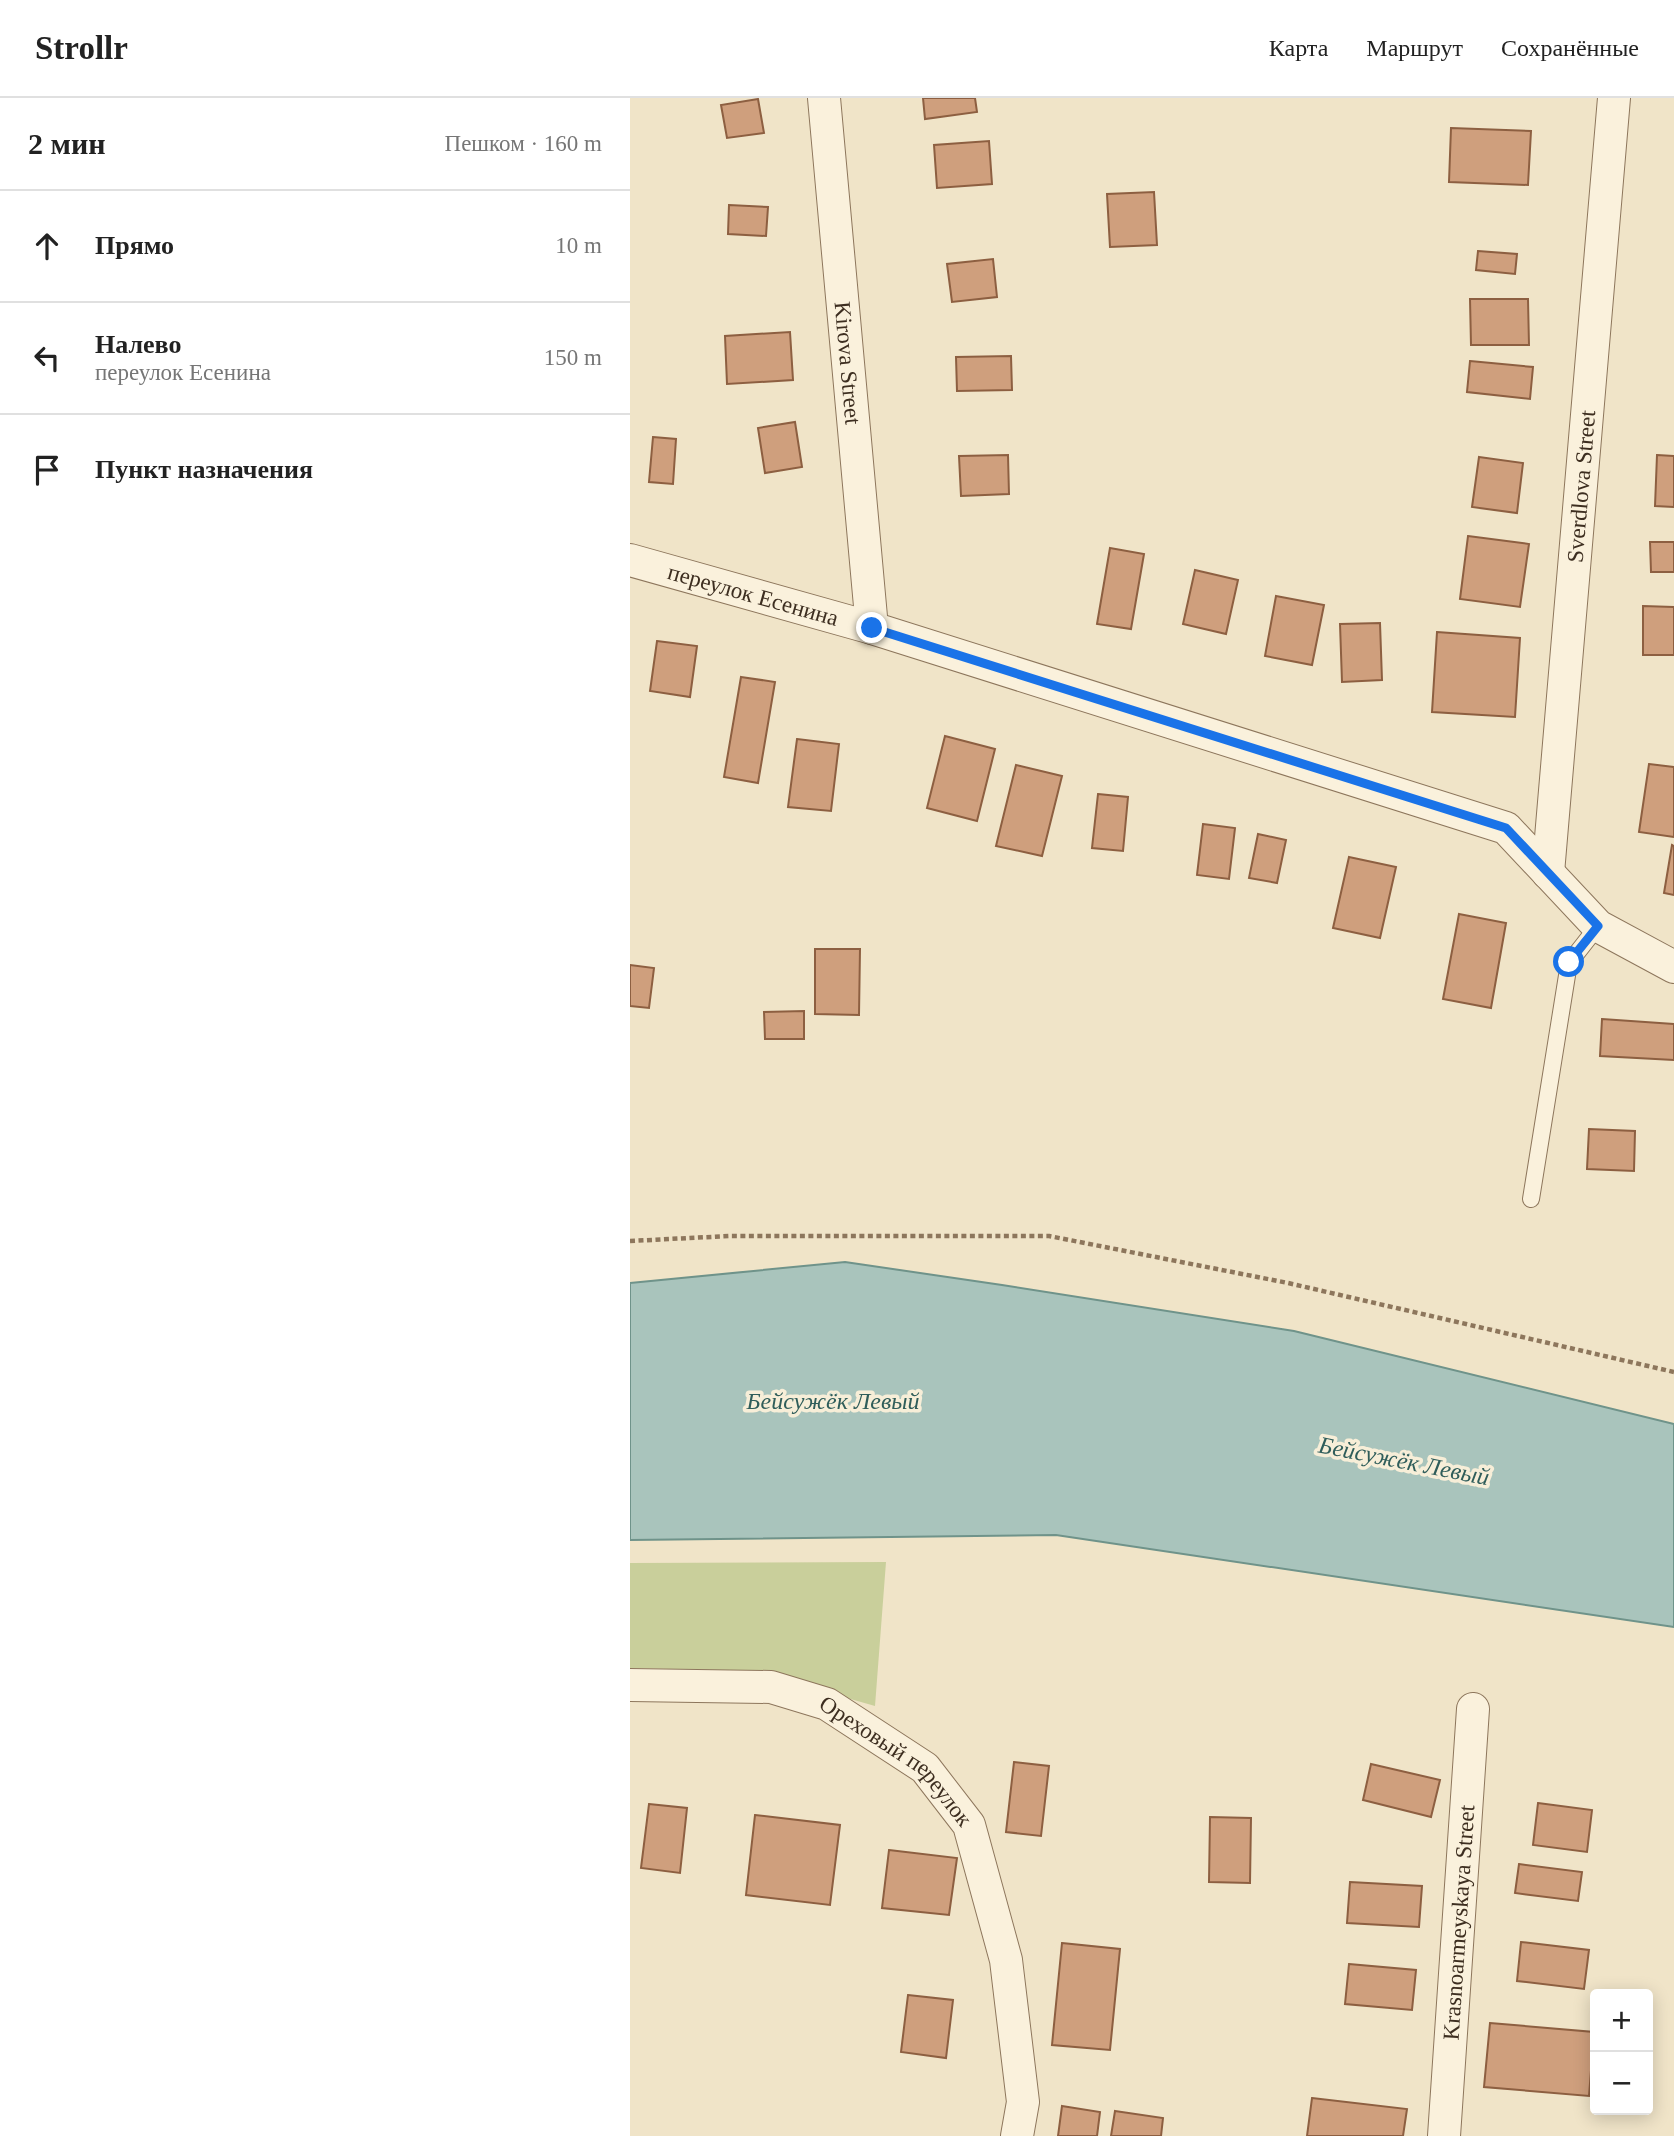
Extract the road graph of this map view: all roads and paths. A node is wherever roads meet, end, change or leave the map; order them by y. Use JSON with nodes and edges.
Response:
{"nodes":[{"id":1,"x":824,"y":98,"type":"edge"},
{"id":2,"x":1614,"y":98,"type":"edge"},
{"id":3,"x":630,"y":560,"type":"edge"},
{"id":4,"x":872,"y":628,"type":"junction"},
{"id":5,"x":1548,"y":873,"type":"junction"},
{"id":6,"x":1598,"y":926,"type":"junction"},
{"id":7,"x":1674,"y":967,"type":"edge"},
{"id":8,"x":1531,"y":1199,"type":"dead end"},
{"id":9,"x":630,"y":1241,"type":"edge"},
{"id":10,"x":1674,"y":1372,"type":"edge"},
{"id":11,"x":630,"y":1685,"type":"edge"},
{"id":12,"x":1473,"y":1709,"type":"dead end"},
{"id":13,"x":1017,"y":2136,"type":"edge"},
{"id":14,"x":1444,"y":2136,"type":"edge"}],
"edges":[{"from":1,"to":4,"type":"street","name":"Kirova Street"},
{"from":2,"to":5,"type":"street","name":"Sverdlova Street"},
{"from":3,"to":4,"type":"street","name":"переулок Есенина"},
{"from":4,"to":5,"type":"street","name":"переулок Есенина"},
{"from":5,"to":6,"type":"street","name":"переулок Есенина"},
{"from":6,"to":7,"type":"street","name":"переулок Есенина"},
{"from":6,"to":8,"type":"lane"},
{"from":9,"to":10,"type":"path"},
{"from":11,"to":13,"type":"street","name":"Ореховый переулок"},
{"from":12,"to":14,"type":"street","name":"Krasnoarmeyskaya Street"}]}
